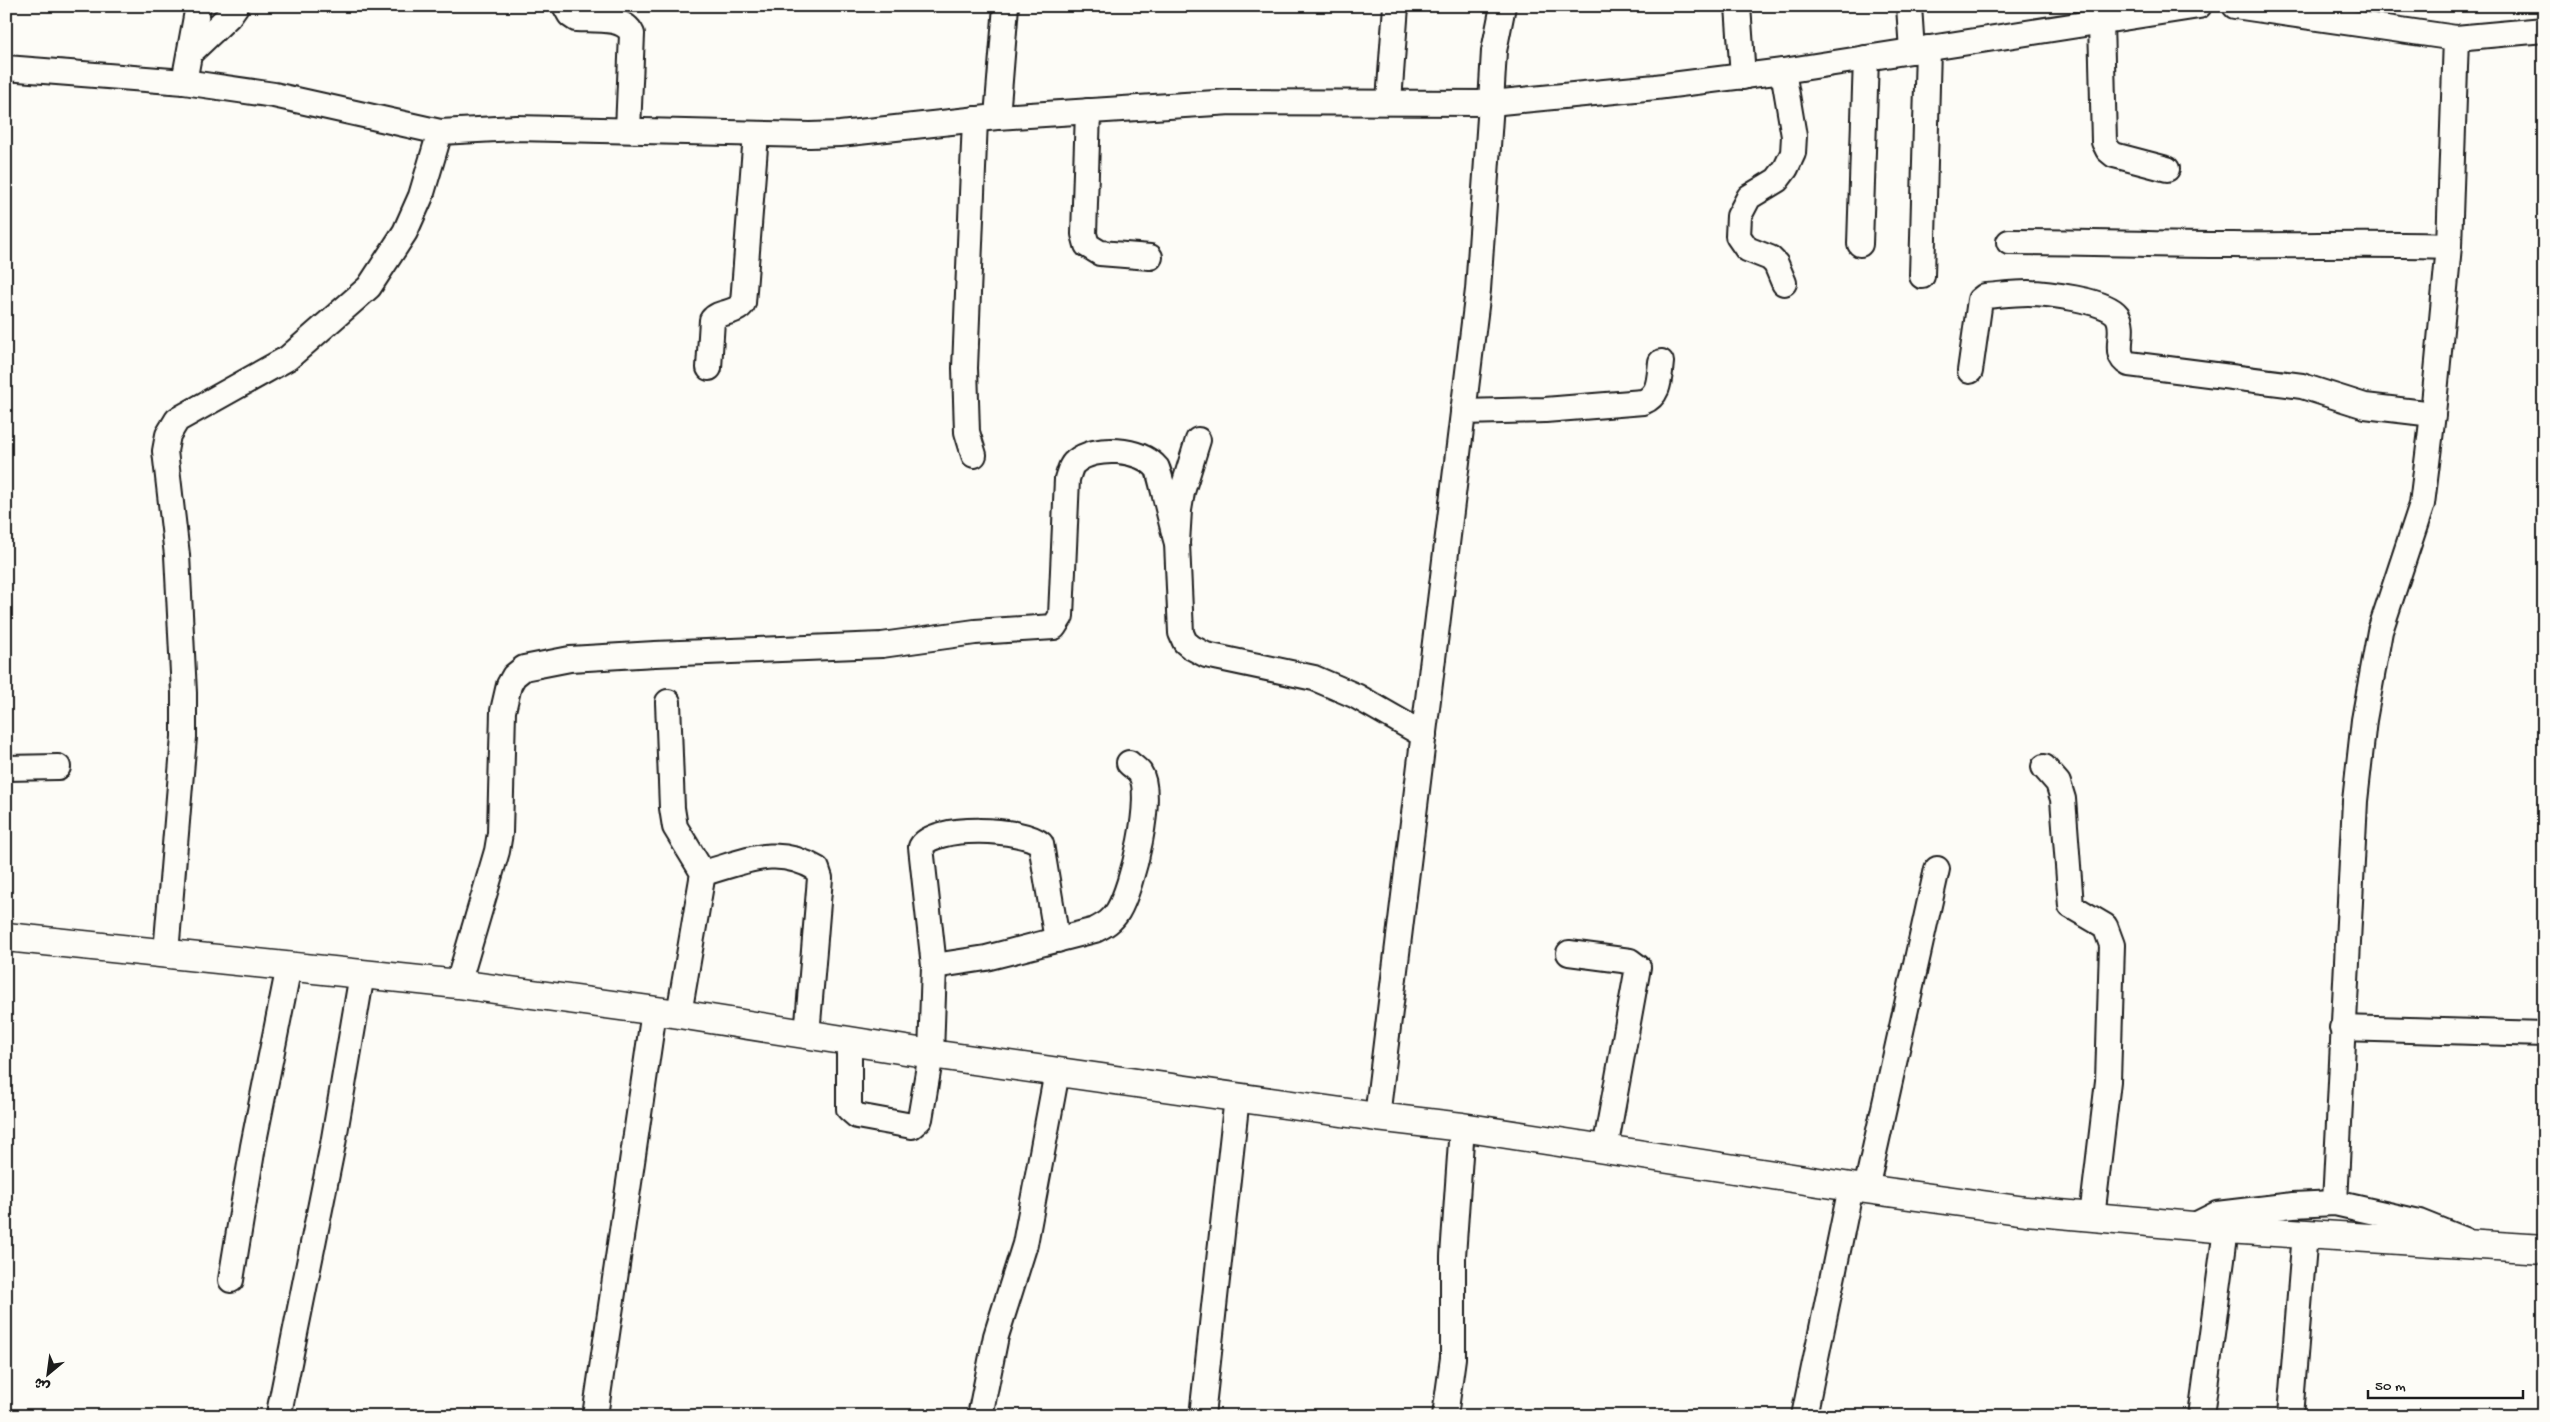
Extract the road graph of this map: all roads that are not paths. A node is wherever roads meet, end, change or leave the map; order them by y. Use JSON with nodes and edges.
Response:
{"nodes":[{"id":1,"x":198,"y":6,"type":"edge"},
{"id":2,"x":236,"y":6,"type":"edge"},
{"id":3,"x":565,"y":6,"type":"edge"},
{"id":4,"x":1006,"y":6,"type":"edge"},
{"id":5,"x":1396,"y":6,"type":"edge"},
{"id":6,"x":1503,"y":6,"type":"edge"},
{"id":7,"x":1738,"y":6,"type":"edge"},
{"id":8,"x":1909,"y":6,"type":"edge"},
{"id":9,"x":2199,"y":6,"type":"edge"},
{"id":10,"x":2235,"y":6,"type":"edge"},
{"id":11,"x":2101,"y":21,"type":"junction"},
{"id":12,"x":2544,"y":30,"type":"edge"},
{"id":13,"x":2456,"y":38,"type":"junction"},
{"id":14,"x":1920,"y":50,"type":"junction"},
{"id":15,"x":191,"y":52,"type":"junction"},
{"id":16,"x":1866,"y":58,"type":"junction"},
{"id":17,"x":6,"y":68,"type":"edge"},
{"id":18,"x":1783,"y":71,"type":"junction"},
{"id":19,"x":1743,"y":77,"type":"junction"},
{"id":20,"x":184,"y":82,"type":"junction"},
{"id":21,"x":1389,"y":101,"type":"junction"},
{"id":22,"x":1491,"y":103,"type":"junction"},
{"id":23,"x":1088,"y":111,"type":"junction"},
{"id":24,"x":986,"y":118,"type":"junction"},
{"id":25,"x":628,"y":130,"type":"junction"},
{"id":26,"x":440,"y":132,"type":"junction"},
{"id":27,"x":756,"y":134,"type":"junction"},
{"id":28,"x":2167,"y":168,"type":"dead end"},
{"id":29,"x":2009,"y":242,"type":"dead end"},
{"id":30,"x":1860,"y":244,"type":"dead end"},
{"id":31,"x":2449,"y":246,"type":"junction"},
{"id":32,"x":1150,"y":257,"type":"dead end"},
{"id":33,"x":1922,"y":276,"type":"dead end"},
{"id":34,"x":1784,"y":283,"type":"dead end"},
{"id":35,"x":1661,"y":362,"type":"dead end"},
{"id":36,"x":709,"y":368,"type":"dead end"},
{"id":37,"x":1970,"y":371,"type":"dead end"},
{"id":38,"x":1463,"y":412,"type":"junction"},
{"id":39,"x":2433,"y":414,"type":"junction"},
{"id":40,"x":1198,"y":440,"type":"dead end"},
{"id":41,"x":974,"y":455,"type":"dead end"},
{"id":42,"x":1177,"y":543,"type":"junction"},
{"id":43,"x":668,"y":702,"type":"dead end"},
{"id":44,"x":1424,"y":736,"type":"junction"},
{"id":45,"x":1129,"y":763,"type":"dead end"},
{"id":46,"x":58,"y":767,"type":"dead end"},
{"id":47,"x":2044,"y":767,"type":"dead end"},
{"id":48,"x":6,"y":768,"type":"edge"},
{"id":49,"x":1937,"y":869,"type":"dead end"},
{"id":50,"x":703,"y":873,"type":"junction"},
{"id":51,"x":6,"y":937,"type":"edge"},
{"id":52,"x":1057,"y":940,"type":"junction"},
{"id":53,"x":166,"y":953,"type":"junction"},
{"id":54,"x":1568,"y":953,"type":"dead end"},
{"id":55,"x":289,"y":966,"type":"junction"},
{"id":56,"x":934,"y":966,"type":"junction"},
{"id":57,"x":362,"y":974,"type":"junction"},
{"id":58,"x":458,"y":984,"type":"junction"},
{"id":59,"x":666,"y":1012,"type":"junction"},
{"id":60,"x":2342,"y":1028,"type":"junction"},
{"id":61,"x":2544,"y":1034,"type":"edge"},
{"id":62,"x":808,"y":1036,"type":"junction"},
{"id":63,"x":849,"y":1041,"type":"junction"},
{"id":64,"x":931,"y":1054,"type":"junction"},
{"id":65,"x":1057,"y":1072,"type":"junction"},
{"id":66,"x":1237,"y":1097,"type":"junction"},
{"id":67,"x":1377,"y":1118,"type":"junction"},
{"id":68,"x":1462,"y":1127,"type":"junction"},
{"id":69,"x":1605,"y":1149,"type":"junction"},
{"id":70,"x":1859,"y":1188,"type":"junction"},
{"id":71,"x":2334,"y":1204,"type":"junction"},
{"id":72,"x":2092,"y":1217,"type":"junction"},
{"id":73,"x":2193,"y":1226,"type":"junction"},
{"id":74,"x":2226,"y":1229,"type":"junction"},
{"id":75,"x":2305,"y":1234,"type":"junction"},
{"id":76,"x":2475,"y":1245,"type":"junction"},
{"id":77,"x":2544,"y":1249,"type":"edge"},
{"id":78,"x":231,"y":1280,"type":"dead end"},
{"id":79,"x":281,"y":1416,"type":"edge"},
{"id":80,"x":595,"y":1416,"type":"edge"},
{"id":81,"x":980,"y":1416,"type":"edge"},
{"id":82,"x":1202,"y":1416,"type":"edge"},
{"id":83,"x":1445,"y":1416,"type":"edge"},
{"id":84,"x":1804,"y":1416,"type":"edge"},
{"id":85,"x":2201,"y":1416,"type":"edge"},
{"id":86,"x":2290,"y":1416,"type":"edge"}],
"edges":[{"from":1,"to":15,"type":"street"},
{"from":2,"to":15,"type":"street"},
{"from":3,"to":25,"type":"street"},
{"from":4,"to":24,"type":"street"},
{"from":5,"to":21,"type":"street"},
{"from":6,"to":22,"type":"street"},
{"from":7,"to":19,"type":"street"},
{"from":8,"to":14,"type":"street"},
{"from":9,"to":11,"type":"street"},
{"from":10,"to":13,"type":"street"},
{"from":11,"to":14,"type":"street"},
{"from":11,"to":28,"type":"street"},
{"from":12,"to":13,"type":"street"},
{"from":13,"to":31,"type":"street"},
{"from":14,"to":16,"type":"street"},
{"from":14,"to":33,"type":"street"},
{"from":15,"to":20,"type":"street"},
{"from":16,"to":18,"type":"street"},
{"from":16,"to":30,"type":"street"},
{"from":17,"to":20,"type":"street"},
{"from":18,"to":19,"type":"street"},
{"from":18,"to":34,"type":"street"},
{"from":19,"to":22,"type":"street"},
{"from":20,"to":26,"type":"street"},
{"from":21,"to":22,"type":"street"},
{"from":21,"to":23,"type":"street"},
{"from":22,"to":38,"type":"street"},
{"from":23,"to":24,"type":"street"},
{"from":23,"to":32,"type":"street"},
{"from":24,"to":27,"type":"street"},
{"from":24,"to":41,"type":"street"},
{"from":25,"to":26,"type":"street"},
{"from":25,"to":27,"type":"street"},
{"from":26,"to":53,"type":"street"},
{"from":27,"to":36,"type":"street"},
{"from":29,"to":31,"type":"street"},
{"from":31,"to":39,"type":"street"},
{"from":35,"to":38,"type":"street"},
{"from":37,"to":39,"type":"street"},
{"from":38,"to":44,"type":"street"},
{"from":39,"to":60,"type":"street"},
{"from":40,"to":42,"type":"street"},
{"from":42,"to":44,"type":"street"},
{"from":42,"to":58,"type":"street"},
{"from":43,"to":50,"type":"street"},
{"from":44,"to":67,"type":"street"},
{"from":45,"to":52,"type":"street"},
{"from":46,"to":48,"type":"street"},
{"from":47,"to":72,"type":"street"},
{"from":49,"to":70,"type":"street"},
{"from":50,"to":59,"type":"street"},
{"from":50,"to":62,"type":"street"},
{"from":51,"to":53,"type":"main road"},
{"from":52,"to":56,"type":"street"},
{"from":52,"to":56,"type":"street"},
{"from":53,"to":55,"type":"main road"},
{"from":54,"to":69,"type":"street"},
{"from":55,"to":57,"type":"main road"},
{"from":55,"to":78,"type":"street"},
{"from":56,"to":64,"type":"street"},
{"from":57,"to":58,"type":"main road"},
{"from":57,"to":79,"type":"street"},
{"from":58,"to":59,"type":"main road"},
{"from":59,"to":62,"type":"main road"},
{"from":59,"to":80,"type":"street"},
{"from":60,"to":61,"type":"street"},
{"from":60,"to":71,"type":"street"},
{"from":62,"to":63,"type":"main road"},
{"from":63,"to":64,"type":"main road"},
{"from":63,"to":64,"type":"street"},
{"from":64,"to":65,"type":"main road"},
{"from":65,"to":66,"type":"main road"},
{"from":65,"to":81,"type":"street"},
{"from":66,"to":67,"type":"main road"},
{"from":66,"to":82,"type":"street"},
{"from":67,"to":68,"type":"main road"},
{"from":68,"to":69,"type":"main road"},
{"from":68,"to":83,"type":"street"},
{"from":69,"to":70,"type":"main road"},
{"from":70,"to":72,"type":"main road"},
{"from":70,"to":84,"type":"street"},
{"from":71,"to":73,"type":"street"},
{"from":71,"to":76,"type":"street"},
{"from":72,"to":73,"type":"main road"},
{"from":73,"to":74,"type":"main road"},
{"from":74,"to":75,"type":"main road"},
{"from":74,"to":85,"type":"street"},
{"from":75,"to":76,"type":"main road"},
{"from":75,"to":86,"type":"street"},
{"from":76,"to":77,"type":"main road"}]}
